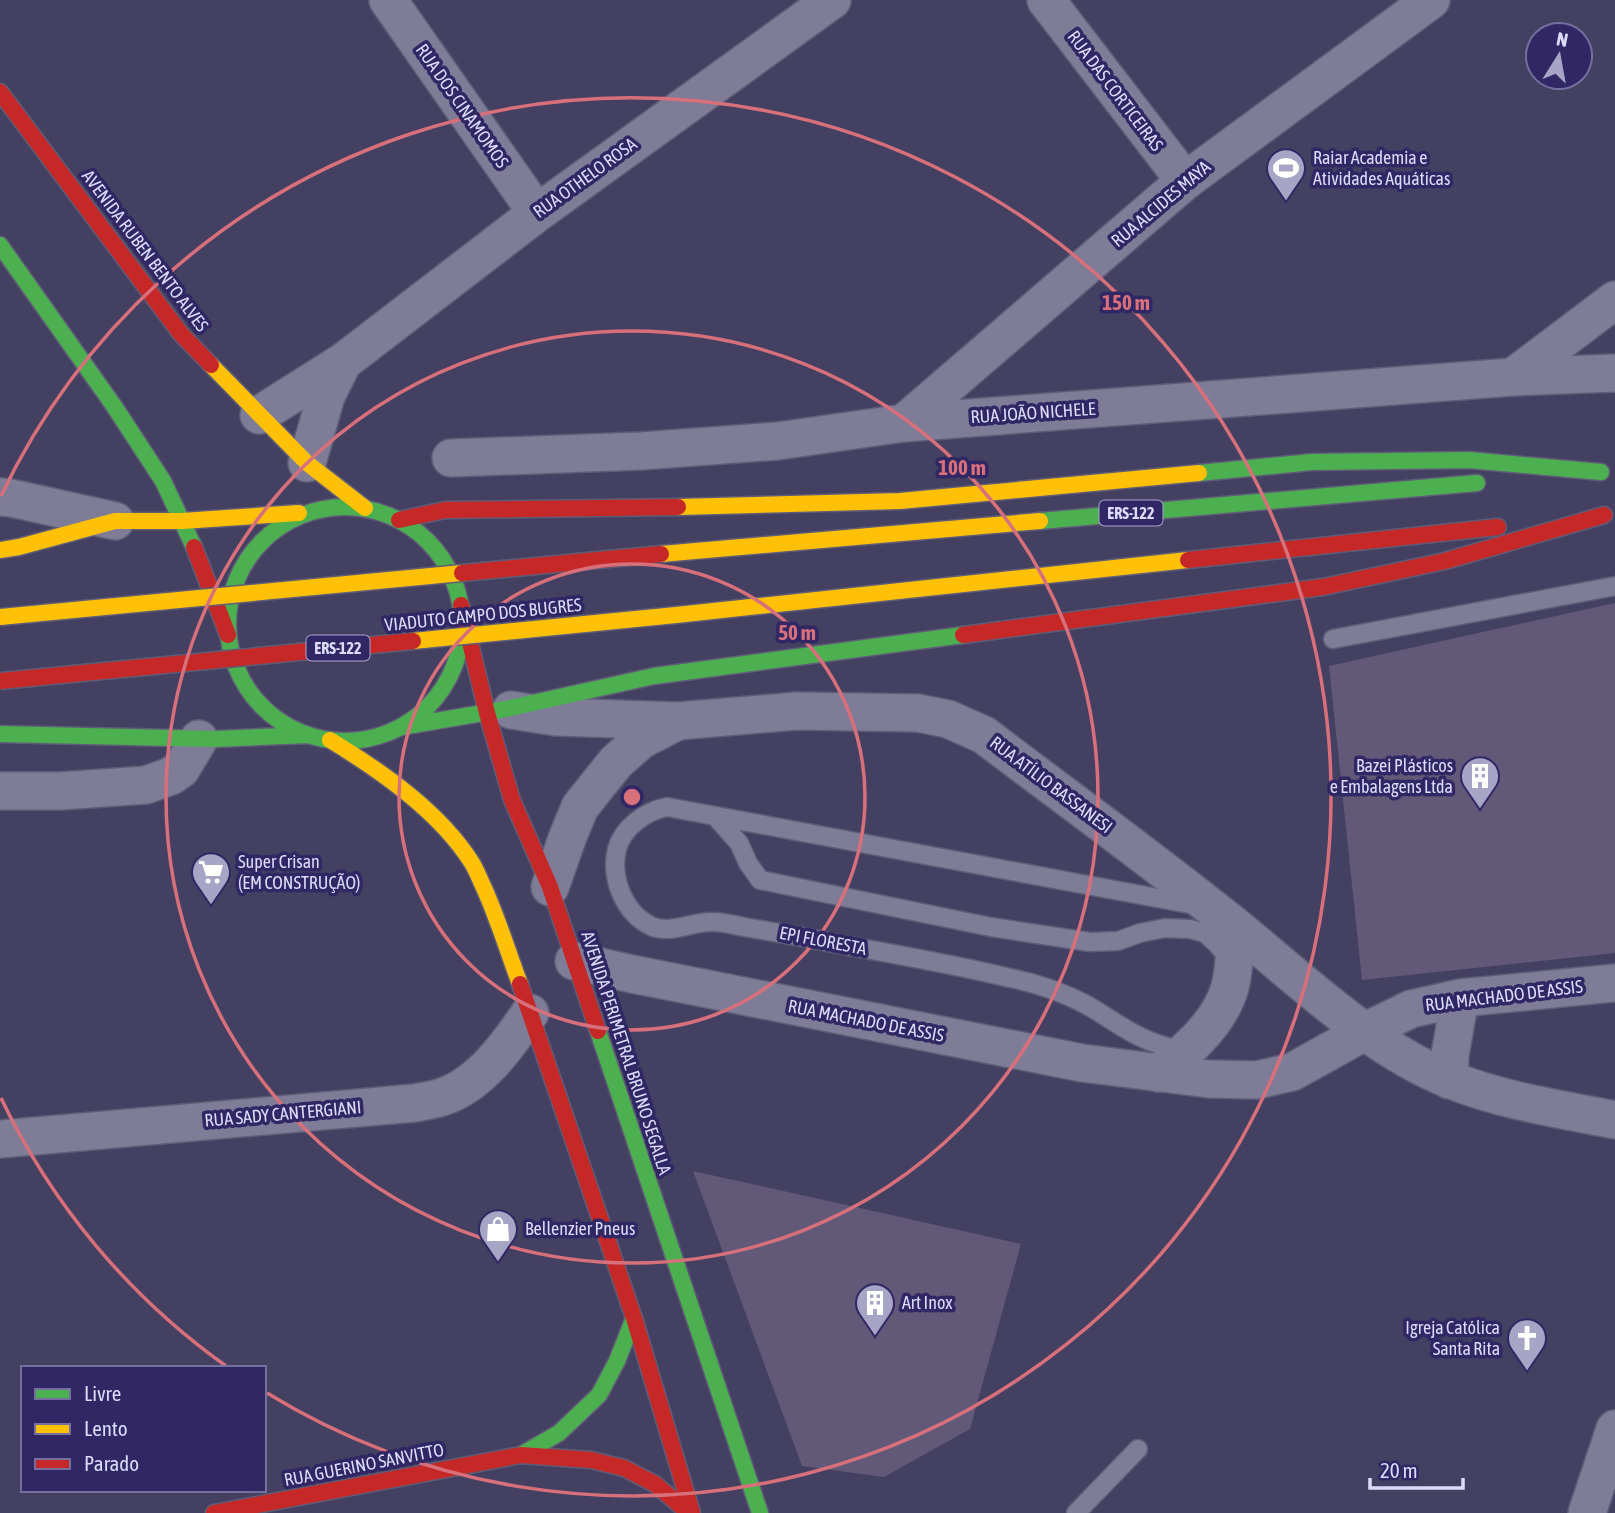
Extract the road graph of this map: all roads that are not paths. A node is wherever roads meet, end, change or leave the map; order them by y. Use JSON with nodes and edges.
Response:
{"nodes":[{"id":1,"x":388,"y":0,"type":"edge"},
{"id":2,"x":832,"y":0,"type":"edge"},
{"id":3,"x":1046,"y":0,"type":"edge"},
{"id":4,"x":1431,"y":0,"type":"edge"},
{"id":5,"x":0,"y":92,"type":"edge"},
{"id":6,"x":1185,"y":181,"type":"junction"},
{"id":7,"x":537,"y":213,"type":"junction"},
{"id":8,"x":0,"y":245,"type":"edge"},
{"id":9,"x":1615,"y":300,"type":"edge"},
{"id":10,"x":343,"y":362,"type":"junction"},
{"id":11,"x":1615,"y":373,"type":"edge"},
{"id":12,"x":1513,"y":377,"type":"junction"},
{"id":13,"x":259,"y":415,"type":"junction"},
{"id":14,"x":904,"y":423,"type":"junction"},
{"id":15,"x":451,"y":458,"type":"dead end"},
{"id":16,"x":307,"y":463,"type":"junction"},
{"id":17,"x":1608,"y":472,"type":"edge"},
{"id":18,"x":1518,"y":479,"type":"dead end"},
{"id":19,"x":1491,"y":482,"type":"dead end"},
{"id":20,"x":0,"y":497,"type":"edge"},
{"id":21,"x":365,"y":508,"type":"junction"},
{"id":22,"x":305,"y":513,"type":"junction"},
{"id":23,"x":1610,"y":515,"type":"edge"},
{"id":24,"x":399,"y":520,"type":"junction"},
{"id":25,"x":182,"y":521,"type":"junction"},
{"id":26,"x":116,"y":522,"type":"junction"},
{"id":27,"x":0,"y":550,"type":"edge"},
{"id":28,"x":1615,"y":586,"type":"edge"},
{"id":29,"x":461,"y":605,"type":"junction"},
{"id":30,"x":0,"y":617,"type":"edge"},
{"id":31,"x":228,"y":635,"type":"junction"},
{"id":32,"x":1333,"y":639,"type":"dead end"},
{"id":33,"x":0,"y":681,"type":"edge"},
{"id":34,"x":497,"y":711,"type":"junction"},
{"id":35,"x":678,"y":721,"type":"junction"},
{"id":36,"x":401,"y":727,"type":"junction"},
{"id":37,"x":0,"y":734,"type":"edge"},
{"id":38,"x":309,"y":735,"type":"junction"},
{"id":39,"x":199,"y":739,"type":"junction"},
{"id":40,"x":330,"y":740,"type":"junction"},
{"id":41,"x":0,"y":792,"type":"edge"},
{"id":42,"x":715,"y":816,"type":"junction"},
{"id":43,"x":550,"y":887,"type":"junction"},
{"id":44,"x":1224,"y":918,"type":"junction"},
{"id":45,"x":574,"y":961,"type":"junction"},
{"id":46,"x":1234,"y":965,"type":"junction"},
{"id":47,"x":1615,"y":983,"type":"edge"},
{"id":48,"x":1460,"y":998,"type":"junction"},
{"id":49,"x":530,"y":1013,"type":"junction"},
{"id":50,"x":1364,"y":1031,"type":"junction"},
{"id":51,"x":1172,"y":1063,"type":"junction"},
{"id":52,"x":1449,"y":1080,"type":"junction"},
{"id":53,"x":1615,"y":1120,"type":"edge"},
{"id":54,"x":0,"y":1139,"type":"edge"},
{"id":55,"x":634,"y":1318,"type":"junction"},
{"id":56,"x":1615,"y":1429,"type":"edge"},
{"id":57,"x":1138,"y":1449,"type":"dead end"},
{"id":58,"x":522,"y":1455,"type":"junction"},
{"id":59,"x":1599,"y":1500,"type":"edge"},
{"id":60,"x":214,"y":1513,"type":"edge"},
{"id":61,"x":690,"y":1513,"type":"edge"},
{"id":62,"x":760,"y":1513,"type":"edge"},
{"id":63,"x":1076,"y":1513,"type":"edge"}],
"edges":[{"from":1,"to":7,"type":"street","name":"RUA DOS CINAMOMOS"},
{"from":2,"to":7,"type":"street","name":"RUA OTHELO ROSA"},
{"from":3,"to":6,"type":"street","name":"RUA DAS CORTICEIRAS"},
{"from":4,"to":6,"type":"street","name":"RUA ALCIDES MAYA"},
{"from":5,"to":13,"type":"main road","name":"AVENIDA RUBEN BENTO ALVES"},
{"from":6,"to":14,"type":"street","name":"RUA ALCIDES MAYA"},
{"from":7,"to":10,"type":"street","name":"RUA OTHELO ROSA"},
{"from":8,"to":25,"type":"main road"},
{"from":9,"to":12,"type":"street"},
{"from":10,"to":13,"type":"street","name":"RUA OTHELO ROSA"},
{"from":10,"to":16,"type":"street","name":"RUA OTHELO ROSA"},
{"from":11,"to":12,"type":"street","name":"RUA JOÃO NICHELE"},
{"from":12,"to":14,"type":"street","name":"RUA JOÃO NICHELE"},
{"from":13,"to":16,"type":"main road","name":"AVENIDA RUBEN BENTO ALVES"},
{"from":14,"to":15,"type":"street","name":"RUA JOÃO NICHELE"},
{"from":16,"to":21,"type":"main road","name":"AVENIDA RUBEN BENTO ALVES"},
{"from":17,"to":18,"type":"main road"},
{"from":17,"to":24,"type":"main road"},
{"from":19,"to":30,"type":"main road","number":"ERS-122","bridge":true},
{"from":20,"to":26,"type":"street"},
{"from":21,"to":22,"type":"main road"},
{"from":21,"to":24,"type":"main road"},
{"from":22,"to":25,"type":"main road"},
{"from":22,"to":31,"type":"main road"},
{"from":23,"to":33,"type":"main road","name":"VIADUTO CAMPO DOS BUGRES","number":"ERS-122","bridge":true},
{"from":23,"to":34,"type":"main road"},
{"from":24,"to":29,"type":"main road"},
{"from":25,"to":26,"type":"main road"},
{"from":25,"to":31,"type":"main road"},
{"from":26,"to":27,"type":"main road"},
{"from":28,"to":32,"type":"lane"},
{"from":29,"to":34,"type":"main road","name":"AVENIDA PERIMETRAL BRUNO SEGALLA"},
{"from":29,"to":36,"type":"main road"},
{"from":31,"to":38,"type":"main road"},
{"from":34,"to":35,"type":"street","name":"RUA ATÍLIO BASSANESI"},
{"from":34,"to":36,"type":"main road"},
{"from":34,"to":43,"type":"main road","name":"AVENIDA PERIMETRAL BRUNO SEGALLA"},
{"from":35,"to":43,"type":"street"},
{"from":35,"to":44,"type":"street","name":"RUA ATÍLIO BASSANESI"},
{"from":36,"to":40,"type":"main road"},
{"from":37,"to":39,"type":"main road"},
{"from":38,"to":39,"type":"main road"},
{"from":38,"to":40,"type":"main road"},
{"from":39,"to":41,"type":"street"},
{"from":40,"to":49,"type":"main road"},
{"from":42,"to":44,"type":"lane","name":"EPI FLORESTA"},
{"from":42,"to":46,"type":"lane"},
{"from":42,"to":51,"type":"lane","name":"EPI FLORESTA"},
{"from":43,"to":45,"type":"main road","name":"AVENIDA PERIMETRAL BRUNO SEGALLA"},
{"from":44,"to":46,"type":"street"},
{"from":44,"to":50,"type":"street","name":"RUA ATÍLIO BASSANESI"},
{"from":45,"to":51,"type":"street","name":"RUA MACHADO DE ASSIS"},
{"from":45,"to":62,"type":"main road","name":"AVENIDA PERIMETRAL BRUNO SEGALLA"},
{"from":46,"to":51,"type":"street"},
{"from":47,"to":48,"type":"street","name":"RUA MACHADO DE ASSIS"},
{"from":48,"to":50,"type":"street","name":"RUA MACHADO DE ASSIS"},
{"from":48,"to":52,"type":"street"},
{"from":49,"to":54,"type":"street","name":"RUA SADY CANTERGIANI"},
{"from":49,"to":55,"type":"main road"},
{"from":50,"to":51,"type":"street","name":"RUA MACHADO DE ASSIS"},
{"from":50,"to":52,"type":"street","name":"RUA ATÍLIO BASSANESI"},
{"from":52,"to":53,"type":"street","name":"RUA ATÍLIO BASSANESI"},
{"from":55,"to":58,"type":"main road","name":"RUA GUERINO SANVITTO"},
{"from":55,"to":61,"type":"main road"},
{"from":56,"to":59,"type":"street"},
{"from":57,"to":63,"type":"lane"},
{"from":58,"to":60,"type":"main road","name":"RUA GUERINO SANVITTO"},
{"from":58,"to":61,"type":"main road","name":"RUA GUERINO SANVITTO"}]}
